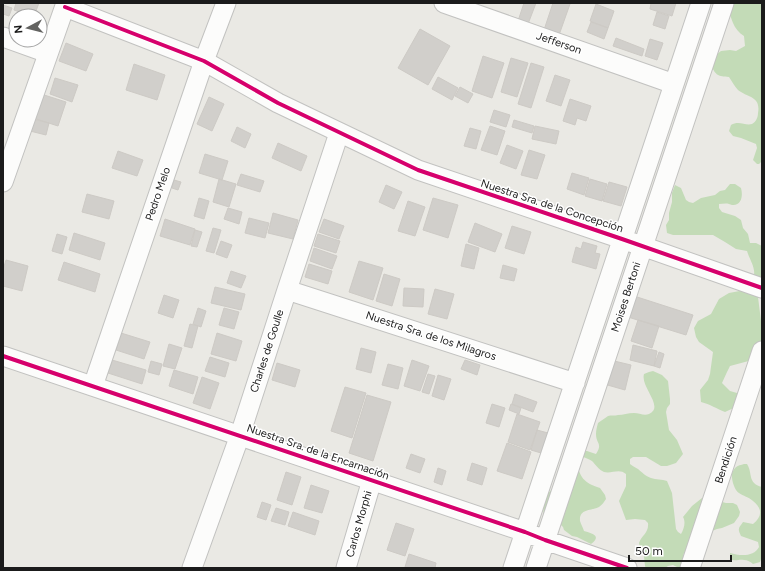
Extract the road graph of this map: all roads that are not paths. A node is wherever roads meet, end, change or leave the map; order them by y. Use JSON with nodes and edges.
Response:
{"nodes":[{"id":1,"x":226,"y":3,"type":"edge"},
{"id":2,"x":444,"y":3,"type":"edge"},
{"id":3,"x":701,"y":3,"type":"edge"},
{"id":4,"x":724,"y":3,"type":"edge"},
{"id":5,"x":65,"y":5,"type":"edge"},
{"id":6,"x":3,"y":37,"type":"edge"},
{"id":7,"x":48,"y":53,"type":"junction"},
{"id":8,"x":204,"y":61,"type":"junction"},
{"id":9,"x":674,"y":84,"type":"junction"},
{"id":10,"x":339,"y":133,"type":"junction"},
{"id":11,"x":3,"y":182,"type":"edge"},
{"id":12,"x":622,"y":239,"type":"junction"},
{"id":13,"x":643,"y":246,"type":"junction"},
{"id":14,"x":762,"y":288,"type":"edge"},
{"id":15,"x":287,"y":290,"type":"junction"},
{"id":16,"x":762,"y":352,"type":"edge"},
{"id":17,"x":3,"y":356,"type":"edge"},
{"id":18,"x":575,"y":383,"type":"junction"},
{"id":19,"x":93,"y":386,"type":"junction"},
{"id":20,"x":240,"y":435,"type":"junction"},
{"id":21,"x":372,"y":480,"type":"junction"},
{"id":22,"x":525,"y":532,"type":"junction"},
{"id":23,"x":545,"y":540,"type":"junction"},
{"id":24,"x":192,"y":568,"type":"edge"},
{"id":25,"x":346,"y":568,"type":"edge"},
{"id":26,"x":513,"y":568,"type":"edge"},
{"id":27,"x":536,"y":568,"type":"edge"},
{"id":28,"x":627,"y":568,"type":"edge"},
{"id":29,"x":690,"y":568,"type":"edge"}],
"edges":[{"from":1,"to":8,"type":"street","name":"Pedro Melo"},
{"from":2,"to":9,"type":"street","name":"Jefferson"},
{"from":3,"to":9,"type":"street","name":"Moises Bertoni"},
{"from":4,"to":13,"type":"street","name":"Moises Bertoni"},
{"from":5,"to":7,"type":"street"},
{"from":5,"to":8,"type":"street","name":"Nuestra Sra. de la Concepción"},
{"from":6,"to":7,"type":"street"},
{"from":7,"to":11,"type":"street"},
{"from":8,"to":10,"type":"street","name":"Nuestra Sra. de la Concepción"},
{"from":8,"to":19,"type":"street","name":"Pedro Melo"},
{"from":9,"to":12,"type":"street","name":"Moises Bertoni"},
{"from":10,"to":12,"type":"street","name":"Nuestra Sra. de la Concepción"},
{"from":10,"to":15,"type":"street","name":"Charles de Goulle"},
{"from":12,"to":13,"type":"street","name":"Nuestra Sra. de la Concepción"},
{"from":12,"to":18,"type":"street","name":"Moises Bertoni"},
{"from":13,"to":14,"type":"street","name":"Nuestra Sra. de la Concepción"},
{"from":13,"to":23,"type":"street","name":"Moises Bertoni"},
{"from":15,"to":18,"type":"street","name":"Nuestra Sra. de los Milagros"},
{"from":15,"to":20,"type":"street","name":"Charles de Goulle"},
{"from":16,"to":29,"type":"street","name":"Bendición"},
{"from":17,"to":19,"type":"street","name":"Nuestra Sra. de la Encarnación"},
{"from":18,"to":22,"type":"street","name":"Moises Bertoni"},
{"from":19,"to":20,"type":"street","name":"Nuestra Sra. de la Encarnación"},
{"from":20,"to":21,"type":"street","name":"Nuestra Sra. de la Encarnación"},
{"from":20,"to":24,"type":"street","name":"Charles de Goulle"},
{"from":21,"to":22,"type":"street","name":"Nuestra Sra. de la Encarnación"},
{"from":21,"to":25,"type":"street","name":"Carlos Morphi"},
{"from":22,"to":23,"type":"street","name":"Nuestra Sra. de la Encarnación"},
{"from":22,"to":26,"type":"street","name":"Moises Bertoni"},
{"from":23,"to":27,"type":"street","name":"Moises Bertoni"},
{"from":23,"to":28,"type":"street","name":"Nuestra Sra. de la Encarnación"}]}
